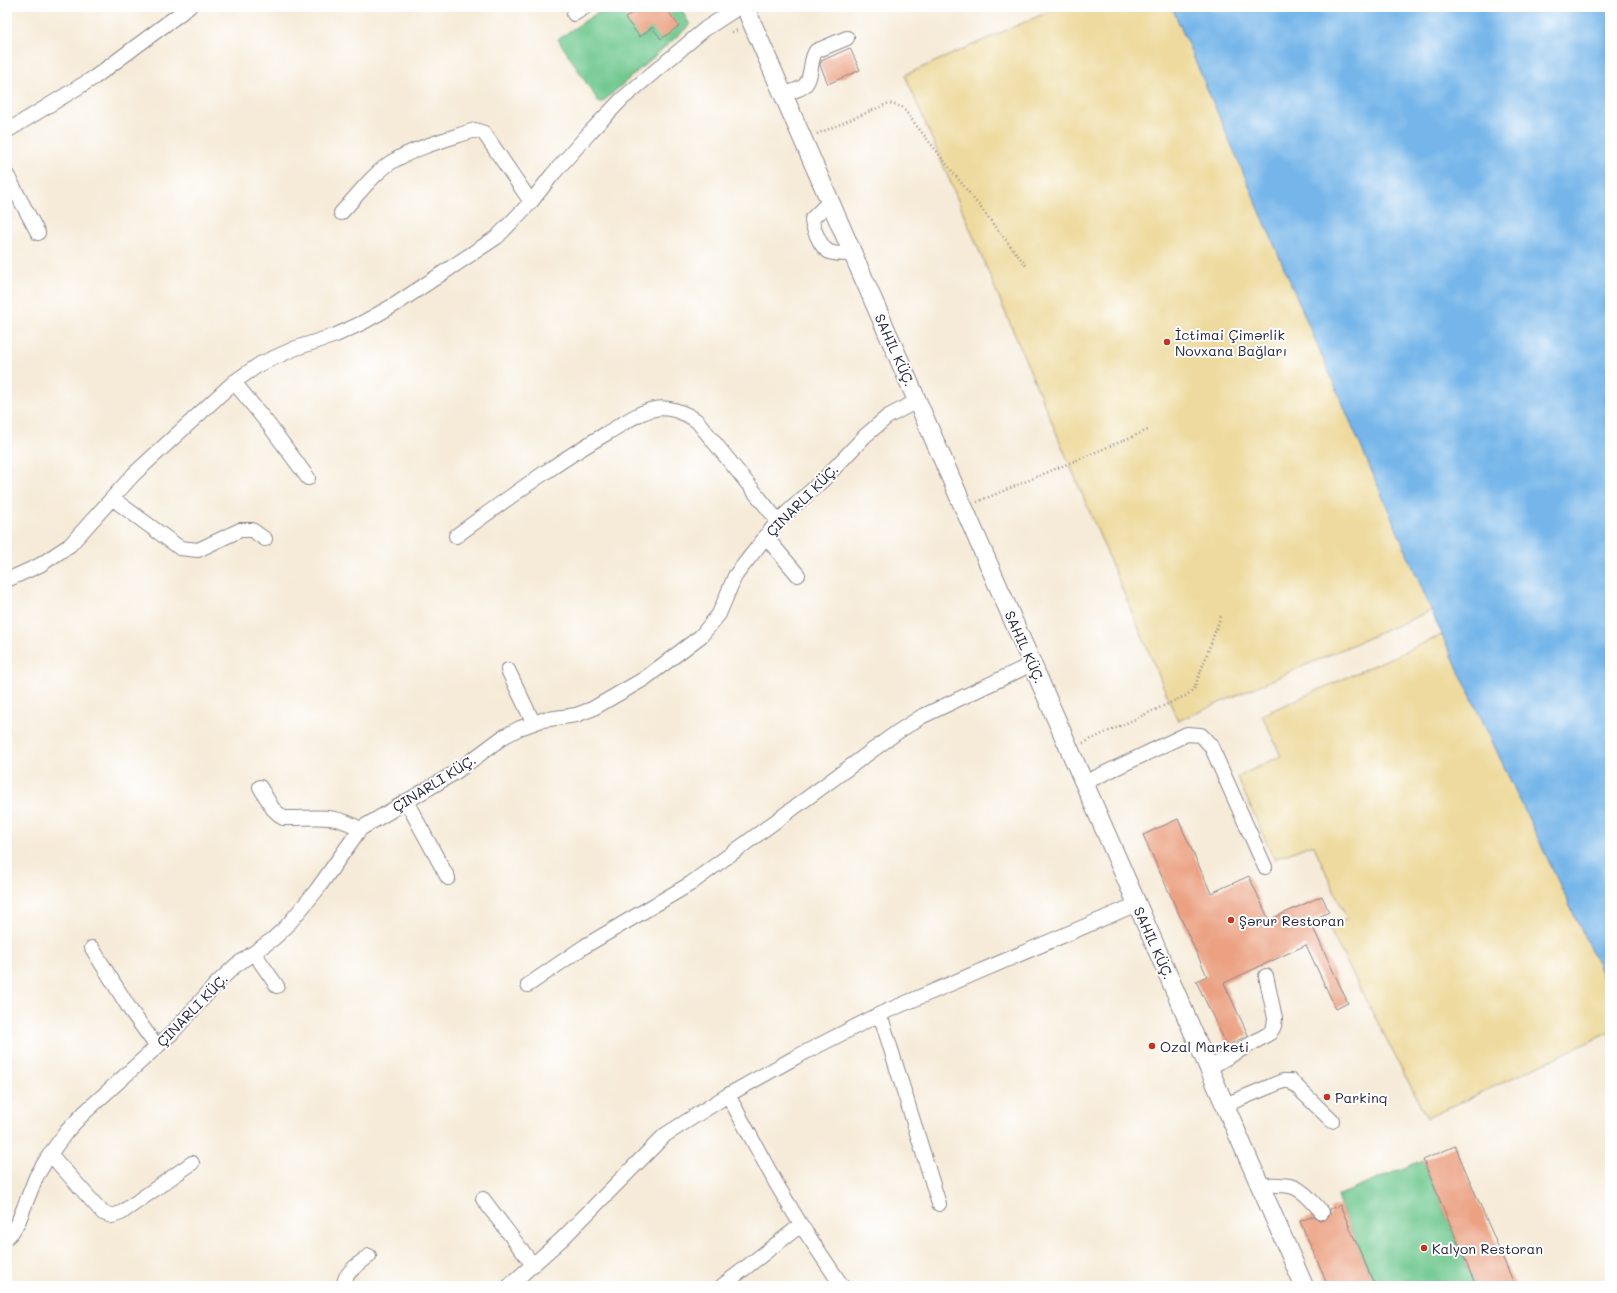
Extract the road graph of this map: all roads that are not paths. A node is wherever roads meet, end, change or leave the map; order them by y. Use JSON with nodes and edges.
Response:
{"nodes":[{"id":1,"x":189,"y":7,"type":"edge"},
{"id":2,"x":739,"y":7,"type":"edge"},
{"id":3,"x":745,"y":7,"type":"edge"},
{"id":4,"x":847,"y":38,"type":"dead end"},
{"id":5,"x":784,"y":94,"type":"junction"},
{"id":6,"x":7,"y":131,"type":"edge"},
{"id":7,"x":7,"y":175,"type":"edge"},
{"id":8,"x":830,"y":201,"type":"junction"},
{"id":9,"x":531,"y":202,"type":"junction"},
{"id":10,"x":341,"y":213,"type":"dead end"},
{"id":11,"x":38,"y":233,"type":"dead end"},
{"id":12,"x":853,"y":254,"type":"junction"},
{"id":13,"x":234,"y":382,"type":"junction"},
{"id":14,"x":917,"y":401,"type":"junction"},
{"id":15,"x":308,"y":478,"type":"dead end"},
{"id":16,"x":113,"y":499,"type":"junction"},
{"id":17,"x":778,"y":521,"type":"junction"},
{"id":18,"x":456,"y":536,"type":"dead end"},
{"id":19,"x":765,"y":536,"type":"junction"},
{"id":20,"x":265,"y":539,"type":"dead end"},
{"id":21,"x":798,"y":575,"type":"dead end"},
{"id":22,"x":7,"y":580,"type":"edge"},
{"id":23,"x":1032,"y":664,"type":"junction"},
{"id":24,"x":508,"y":670,"type":"dead end"},
{"id":25,"x":533,"y":722,"type":"junction"},
{"id":26,"x":1084,"y":783,"type":"junction"},
{"id":27,"x":260,"y":787,"type":"dead end"},
{"id":28,"x":406,"y":801,"type":"junction"},
{"id":29,"x":360,"y":829,"type":"junction"},
{"id":30,"x":1265,"y":867,"type":"dead end"},
{"id":31,"x":448,"y":878,"type":"dead end"},
{"id":32,"x":1137,"y":904,"type":"junction"},
{"id":33,"x":92,"y":948,"type":"dead end"},
{"id":34,"x":254,"y":952,"type":"junction"},
{"id":35,"x":1266,"y":976,"type":"dead end"},
{"id":36,"x":528,"y":985,"type":"dead end"},
{"id":37,"x":277,"y":986,"type":"dead end"},
{"id":38,"x":880,"y":1014,"type":"junction"},
{"id":39,"x":157,"y":1047,"type":"junction"},
{"id":40,"x":1209,"y":1068,"type":"junction"},
{"id":41,"x":728,"y":1095,"type":"junction"},
{"id":42,"x":1225,"y":1105,"type":"junction"},
{"id":43,"x":1332,"y":1121,"type":"dead end"},
{"id":44,"x":50,"y":1154,"type":"junction"},
{"id":45,"x":192,"y":1163,"type":"dead end"},
{"id":46,"x":1260,"y":1185,"type":"junction"},
{"id":47,"x":483,"y":1199,"type":"dead end"},
{"id":48,"x":939,"y":1204,"type":"dead end"},
{"id":49,"x":1322,"y":1212,"type":"dead end"},
{"id":50,"x":801,"y":1224,"type":"junction"},
{"id":51,"x":7,"y":1237,"type":"edge"},
{"id":52,"x":369,"y":1256,"type":"dead end"},
{"id":53,"x":533,"y":1265,"type":"junction"},
{"id":54,"x":344,"y":1286,"type":"edge"},
{"id":55,"x":509,"y":1286,"type":"edge"},
{"id":56,"x":722,"y":1286,"type":"edge"},
{"id":57,"x":842,"y":1286,"type":"edge"},
{"id":58,"x":1304,"y":1286,"type":"edge"}],
"edges":[{"from":1,"to":6,"type":"street"},
{"from":2,"to":9,"type":"street"},
{"from":3,"to":5,"type":"main road","name":"SAHIL KÜÇ."},
{"from":4,"to":5,"type":"street"},
{"from":5,"to":8,"type":"main road","name":"SAHIL KÜÇ."},
{"from":7,"to":11,"type":"street"},
{"from":8,"to":12,"type":"main road","name":"SAHIL KÜÇ."},
{"from":8,"to":12,"type":"street"},
{"from":9,"to":10,"type":"street"},
{"from":9,"to":13,"type":"street"},
{"from":12,"to":14,"type":"main road","name":"SAHIL KÜÇ."},
{"from":13,"to":15,"type":"street"},
{"from":13,"to":16,"type":"street"},
{"from":14,"to":17,"type":"street"},
{"from":14,"to":23,"type":"main road","name":"SAHIL KÜÇ."},
{"from":16,"to":20,"type":"street"},
{"from":16,"to":22,"type":"street"},
{"from":17,"to":18,"type":"street"},
{"from":17,"to":19,"type":"street"},
{"from":19,"to":21,"type":"street"},
{"from":19,"to":25,"type":"street"},
{"from":23,"to":26,"type":"main road","name":"SAHIL KÜÇ."},
{"from":23,"to":36,"type":"street"},
{"from":24,"to":25,"type":"street"},
{"from":25,"to":28,"type":"street"},
{"from":26,"to":30,"type":"street"},
{"from":26,"to":32,"type":"main road","name":"SAHIL KÜÇ."},
{"from":27,"to":29,"type":"street"},
{"from":28,"to":29,"type":"street"},
{"from":28,"to":31,"type":"street"},
{"from":29,"to":34,"type":"street"},
{"from":32,"to":38,"type":"street"},
{"from":32,"to":40,"type":"main road","name":"SAHIL KÜÇ."},
{"from":33,"to":39,"type":"street"},
{"from":34,"to":37,"type":"street"},
{"from":34,"to":39,"type":"street"},
{"from":35,"to":40,"type":"street"},
{"from":38,"to":41,"type":"street"},
{"from":38,"to":48,"type":"street"},
{"from":39,"to":44,"type":"street"},
{"from":40,"to":42,"type":"main road","name":"SAHIL KÜÇ."},
{"from":41,"to":50,"type":"street"},
{"from":41,"to":53,"type":"street"},
{"from":42,"to":43,"type":"street"},
{"from":42,"to":46,"type":"main road","name":"SAHIL KÜÇ."},
{"from":44,"to":45,"type":"street"},
{"from":44,"to":51,"type":"street"},
{"from":46,"to":49,"type":"street"},
{"from":46,"to":58,"type":"main road","name":"SAHIL KÜÇ."},
{"from":47,"to":53,"type":"street"},
{"from":50,"to":56,"type":"street"},
{"from":50,"to":57,"type":"street"},
{"from":52,"to":54,"type":"street"},
{"from":53,"to":55,"type":"street"}]}
